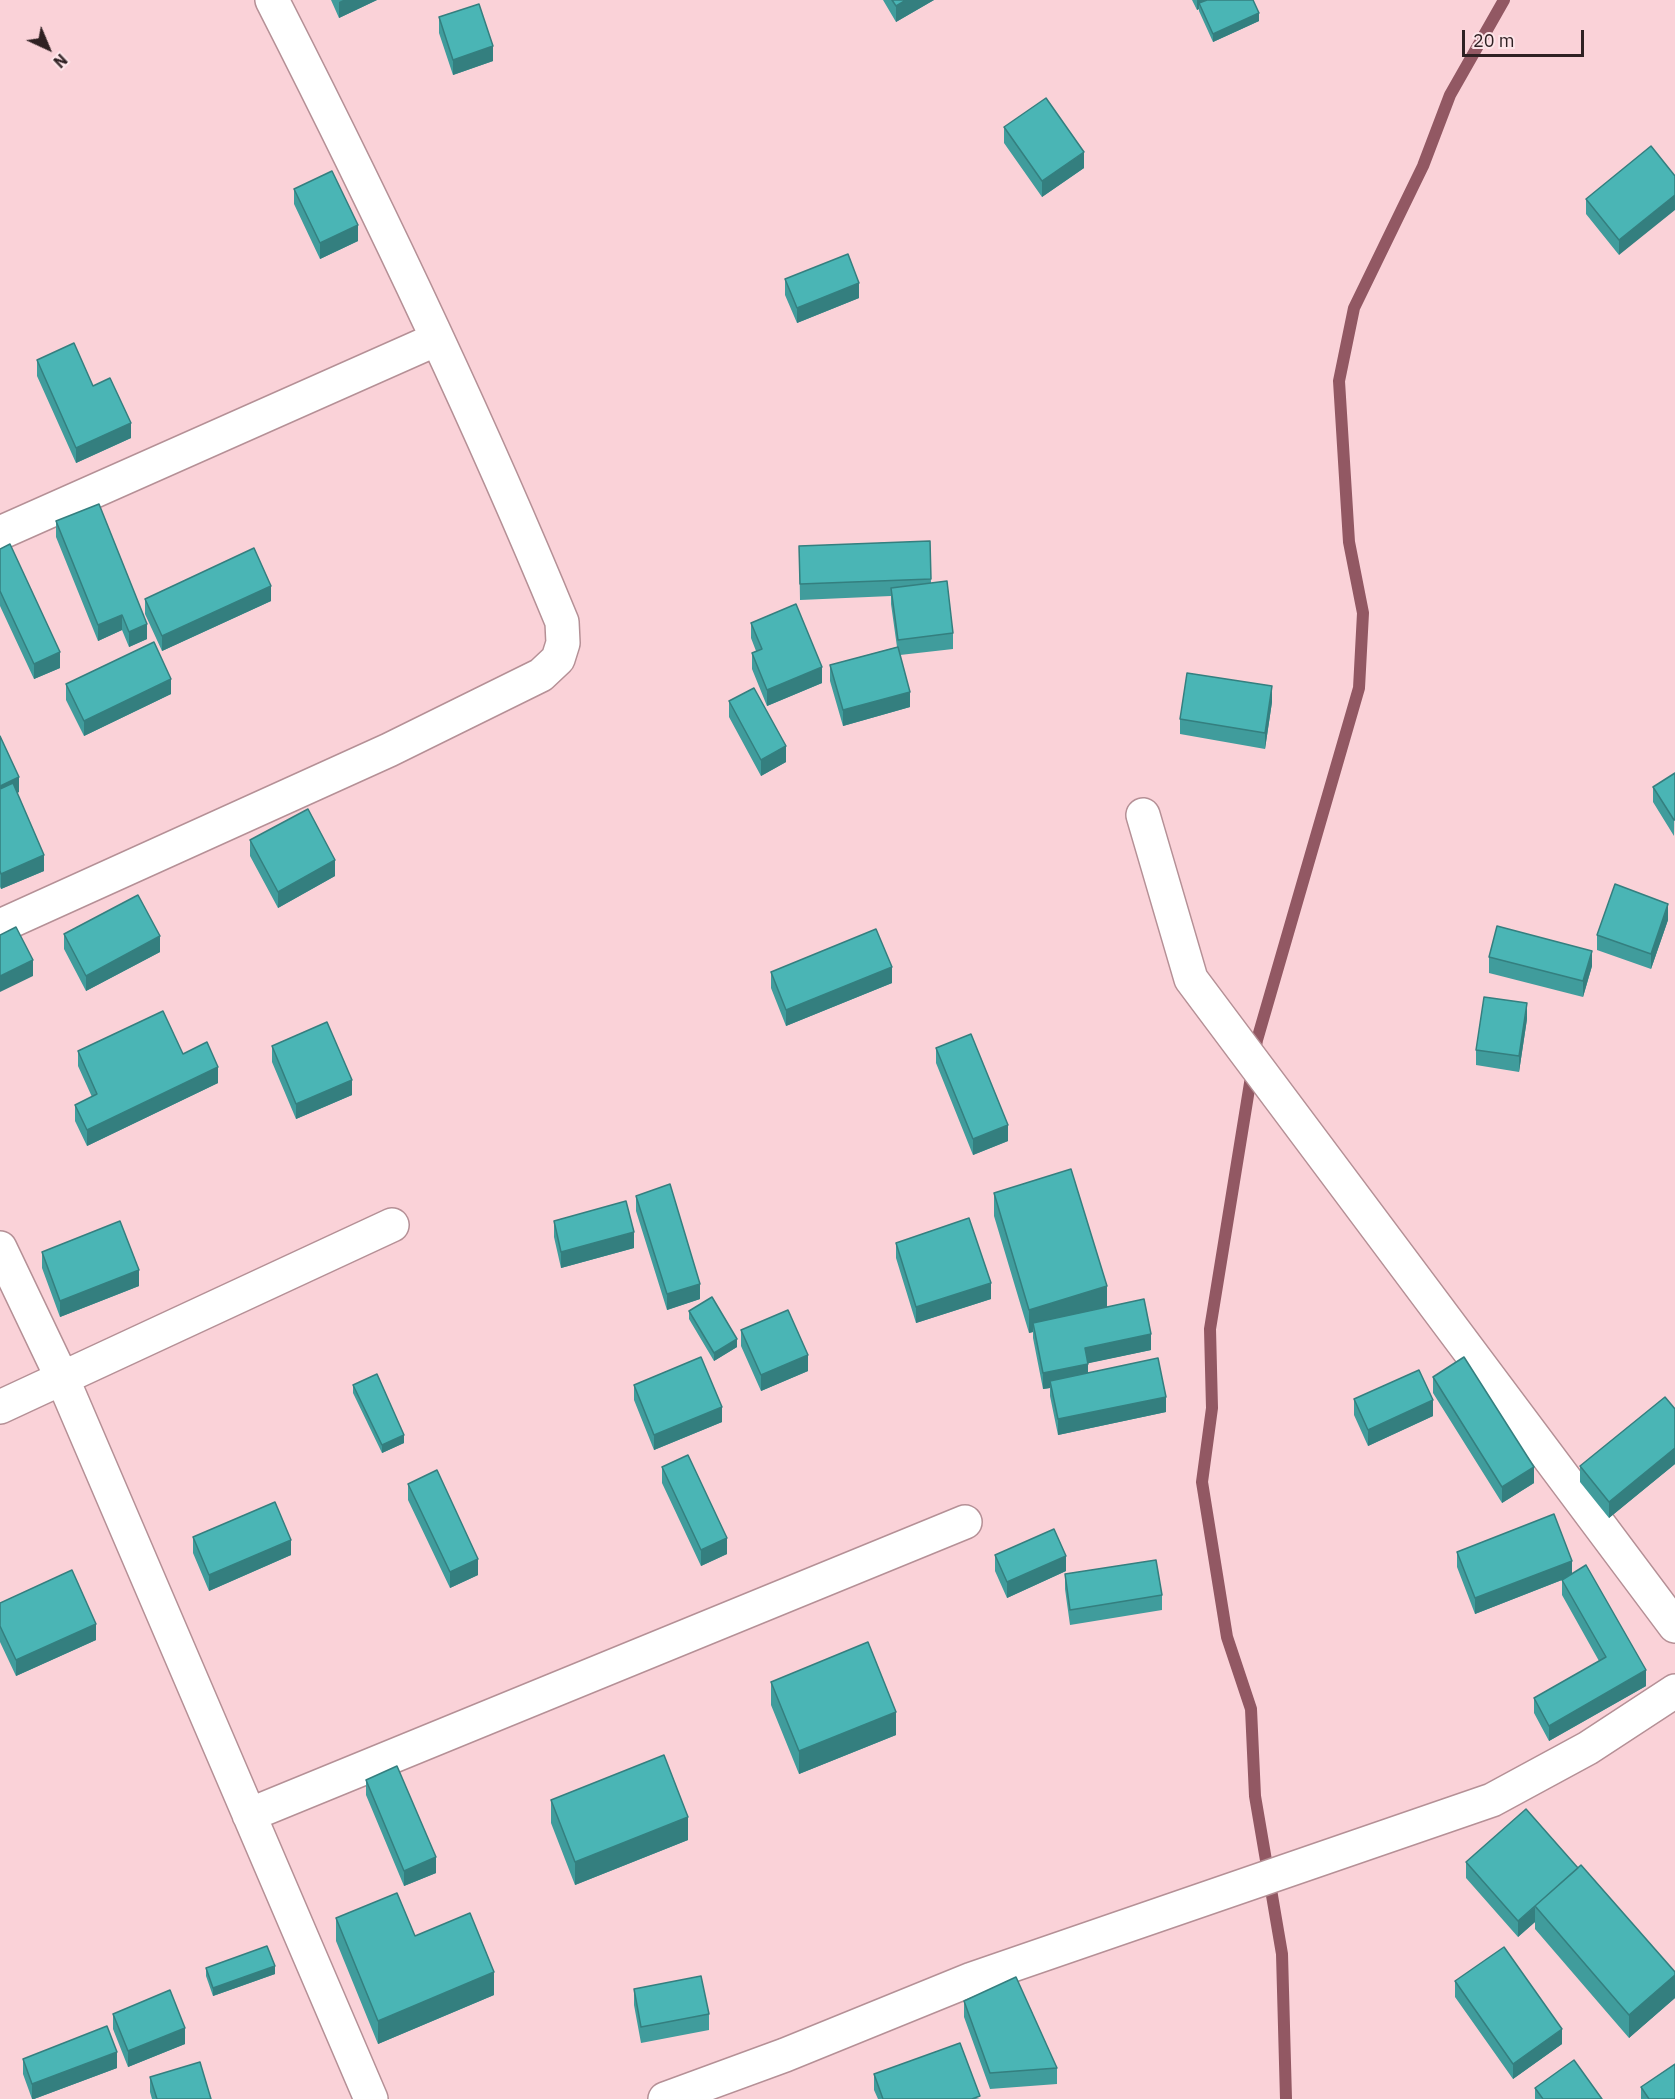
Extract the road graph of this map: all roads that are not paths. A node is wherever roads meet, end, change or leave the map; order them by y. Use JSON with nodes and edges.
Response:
{"nodes":[{"id":1,"x":272,"y":0,"type":"edge"},
{"id":2,"x":437,"y":339,"type":"junction"},
{"id":3,"x":0,"y":533,"type":"edge"},
{"id":4,"x":1143,"y":815,"type":"dead end"},
{"id":5,"x":0,"y":926,"type":"edge"},
{"id":6,"x":393,"y":1225,"type":"dead end"},
{"id":7,"x":0,"y":1248,"type":"edge"},
{"id":8,"x":63,"y":1380,"type":"junction"},
{"id":9,"x":0,"y":1407,"type":"edge"},
{"id":10,"x":964,"y":1522,"type":"dead end"},
{"id":11,"x":1675,"y":1626,"type":"edge"},
{"id":12,"x":1675,"y":1691,"type":"edge"},
{"id":13,"x":249,"y":1815,"type":"junction"},
{"id":14,"x":371,"y":2099,"type":"edge"},
{"id":15,"x":665,"y":2099,"type":"edge"}],
"edges":[{"from":1,"to":2,"type":"street"},
{"from":2,"to":3,"type":"street"},
{"from":2,"to":5,"type":"street"},
{"from":4,"to":11,"type":"street"},
{"from":6,"to":8,"type":"street"},
{"from":7,"to":8,"type":"street"},
{"from":8,"to":9,"type":"street"},
{"from":8,"to":13,"type":"street"},
{"from":10,"to":13,"type":"street"},
{"from":12,"to":15,"type":"street"},
{"from":13,"to":14,"type":"street"}]}
